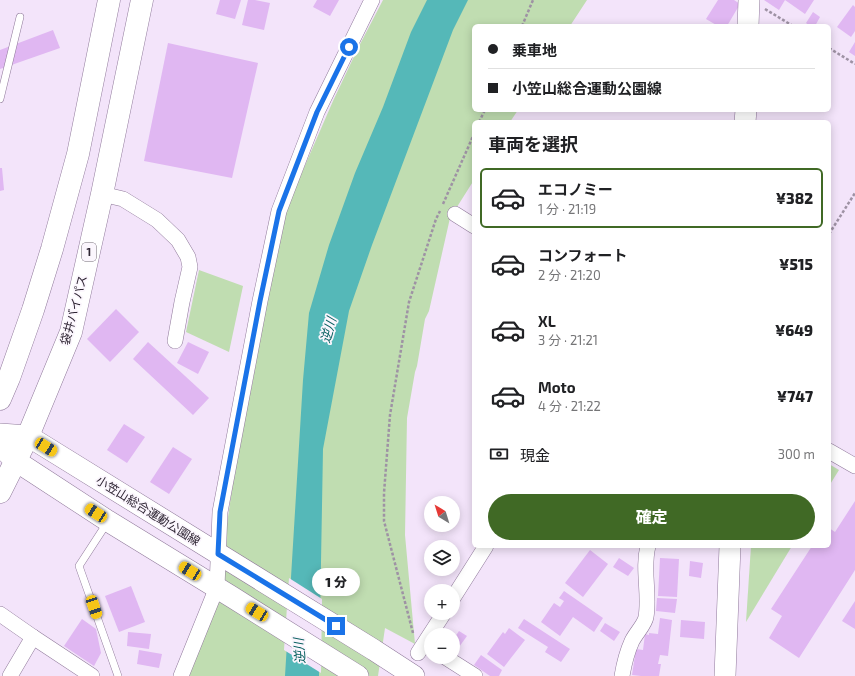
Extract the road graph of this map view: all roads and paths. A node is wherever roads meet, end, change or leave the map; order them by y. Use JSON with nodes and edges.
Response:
{"nodes":[{"id":1,"x":109,"y":0,"type":"edge"},
{"id":2,"x":142,"y":0,"type":"edge"},
{"id":3,"x":372,"y":0,"type":"edge"},
{"id":4,"x":534,"y":0,"type":"edge"},
{"id":5,"x":756,"y":4,"type":"edge"},
{"id":6,"x":20,"y":17,"type":"dead end"},
{"id":7,"x":523,"y":24,"type":"edge"},
{"id":8,"x":749,"y":24,"type":"edge"},
{"id":9,"x":790,"y":24,"type":"edge"},
{"id":10,"x":831,"y":49,"type":"edge"},
{"id":11,"x":855,"y":64,"type":"edge"},
{"id":12,"x":0,"y":99,"type":"edge"},
{"id":13,"x":472,"y":138,"type":"edge"},
{"id":14,"x":855,"y":193,"type":"edge"},
{"id":15,"x":102,"y":194,"type":"junction"},
{"id":16,"x":455,"y":214,"type":"dead end"},
{"id":17,"x":472,"y":225,"type":"edge"},
{"id":18,"x":831,"y":231,"type":"edge"},
{"id":19,"x":175,"y":341,"type":"dead end"},
{"id":20,"x":0,"y":399,"type":"edge"},
{"id":21,"x":0,"y":434,"type":"edge"},
{"id":22,"x":28,"y":436,"type":"junction"},
{"id":23,"x":0,"y":446,"type":"edge"},
{"id":24,"x":831,"y":452,"type":"edge"},
{"id":25,"x":16,"y":461,"type":"junction"},
{"id":26,"x":855,"y":466,"type":"edge"},
{"id":27,"x":0,"y":492,"type":"edge"},
{"id":28,"x":108,"y":521,"type":"junction"},
{"id":29,"x":485,"y":548,"type":"edge"},
{"id":30,"x":648,"y":548,"type":"edge"},
{"id":31,"x":730,"y":548,"type":"edge"},
{"id":32,"x":226,"y":559,"type":"junction"},
{"id":33,"x":460,"y":587,"type":"edge"},
{"id":34,"x":224,"y":592,"type":"junction"},
{"id":35,"x":0,"y":614,"type":"edge"},
{"id":36,"x":33,"y":637,"type":"junction"},
{"id":37,"x":424,"y":648,"type":"edge"},
{"id":38,"x":456,"y":664,"type":"edge"},
{"id":39,"x":10,"y":676,"type":"edge"},
{"id":40,"x":92,"y":676,"type":"edge"},
{"id":41,"x":118,"y":676,"type":"edge"},
{"id":42,"x":181,"y":676,"type":"edge"},
{"id":43,"x":358,"y":676,"type":"edge"},
{"id":44,"x":414,"y":676,"type":"edge"},
{"id":45,"x":475,"y":676,"type":"edge"},
{"id":46,"x":622,"y":676,"type":"edge"},
{"id":47,"x":725,"y":676,"type":"edge"}],
"edges":[{"from":1,"to":20,"type":"highway"},
{"from":2,"to":15,"type":"highway","name":"袋井バイパス","number":"1"},
{"from":3,"to":32,"type":"street"},
{"from":4,"to":7,"type":"path"},
{"from":5,"to":8,"type":"main road"},
{"from":5,"to":9,"type":"path"},
{"from":6,"to":12,"type":"lane"},
{"from":10,"to":11,"type":"path"},
{"from":13,"to":37,"type":"path"},
{"from":14,"to":18,"type":"path"},
{"from":15,"to":19,"type":"street"},
{"from":15,"to":22,"type":"highway","name":"袋井バイパス","number":"1"},
{"from":16,"to":17,"type":"street"},
{"from":21,"to":22,"type":"main road","name":"小笠山総合運動公園線"},
{"from":22,"to":25,"type":"highway","name":"袋井バイパス","number":"1"},
{"from":22,"to":32,"type":"main road","name":"小笠山総合運動公園線"},
{"from":23,"to":25,"type":"main road"},
{"from":24,"to":26,"type":"street"},
{"from":25,"to":27,"type":"highway","name":"袋井バイパス","number":"1"},
{"from":25,"to":28,"type":"main road"},
{"from":28,"to":34,"type":"main road"},
{"from":28,"to":41,"type":"lane"},
{"from":29,"to":33,"type":"street"},
{"from":30,"to":46,"type":"street"},
{"from":31,"to":47,"type":"main road"},
{"from":32,"to":34,"type":"street"},
{"from":32,"to":44,"type":"main road","name":"小笠山総合運動公園線"},
{"from":34,"to":42,"type":"street"},
{"from":34,"to":43,"type":"main road"},
{"from":35,"to":36,"type":"street"},
{"from":36,"to":39,"type":"street"},
{"from":36,"to":40,"type":"street"},
{"from":38,"to":45,"type":"street"}]}
